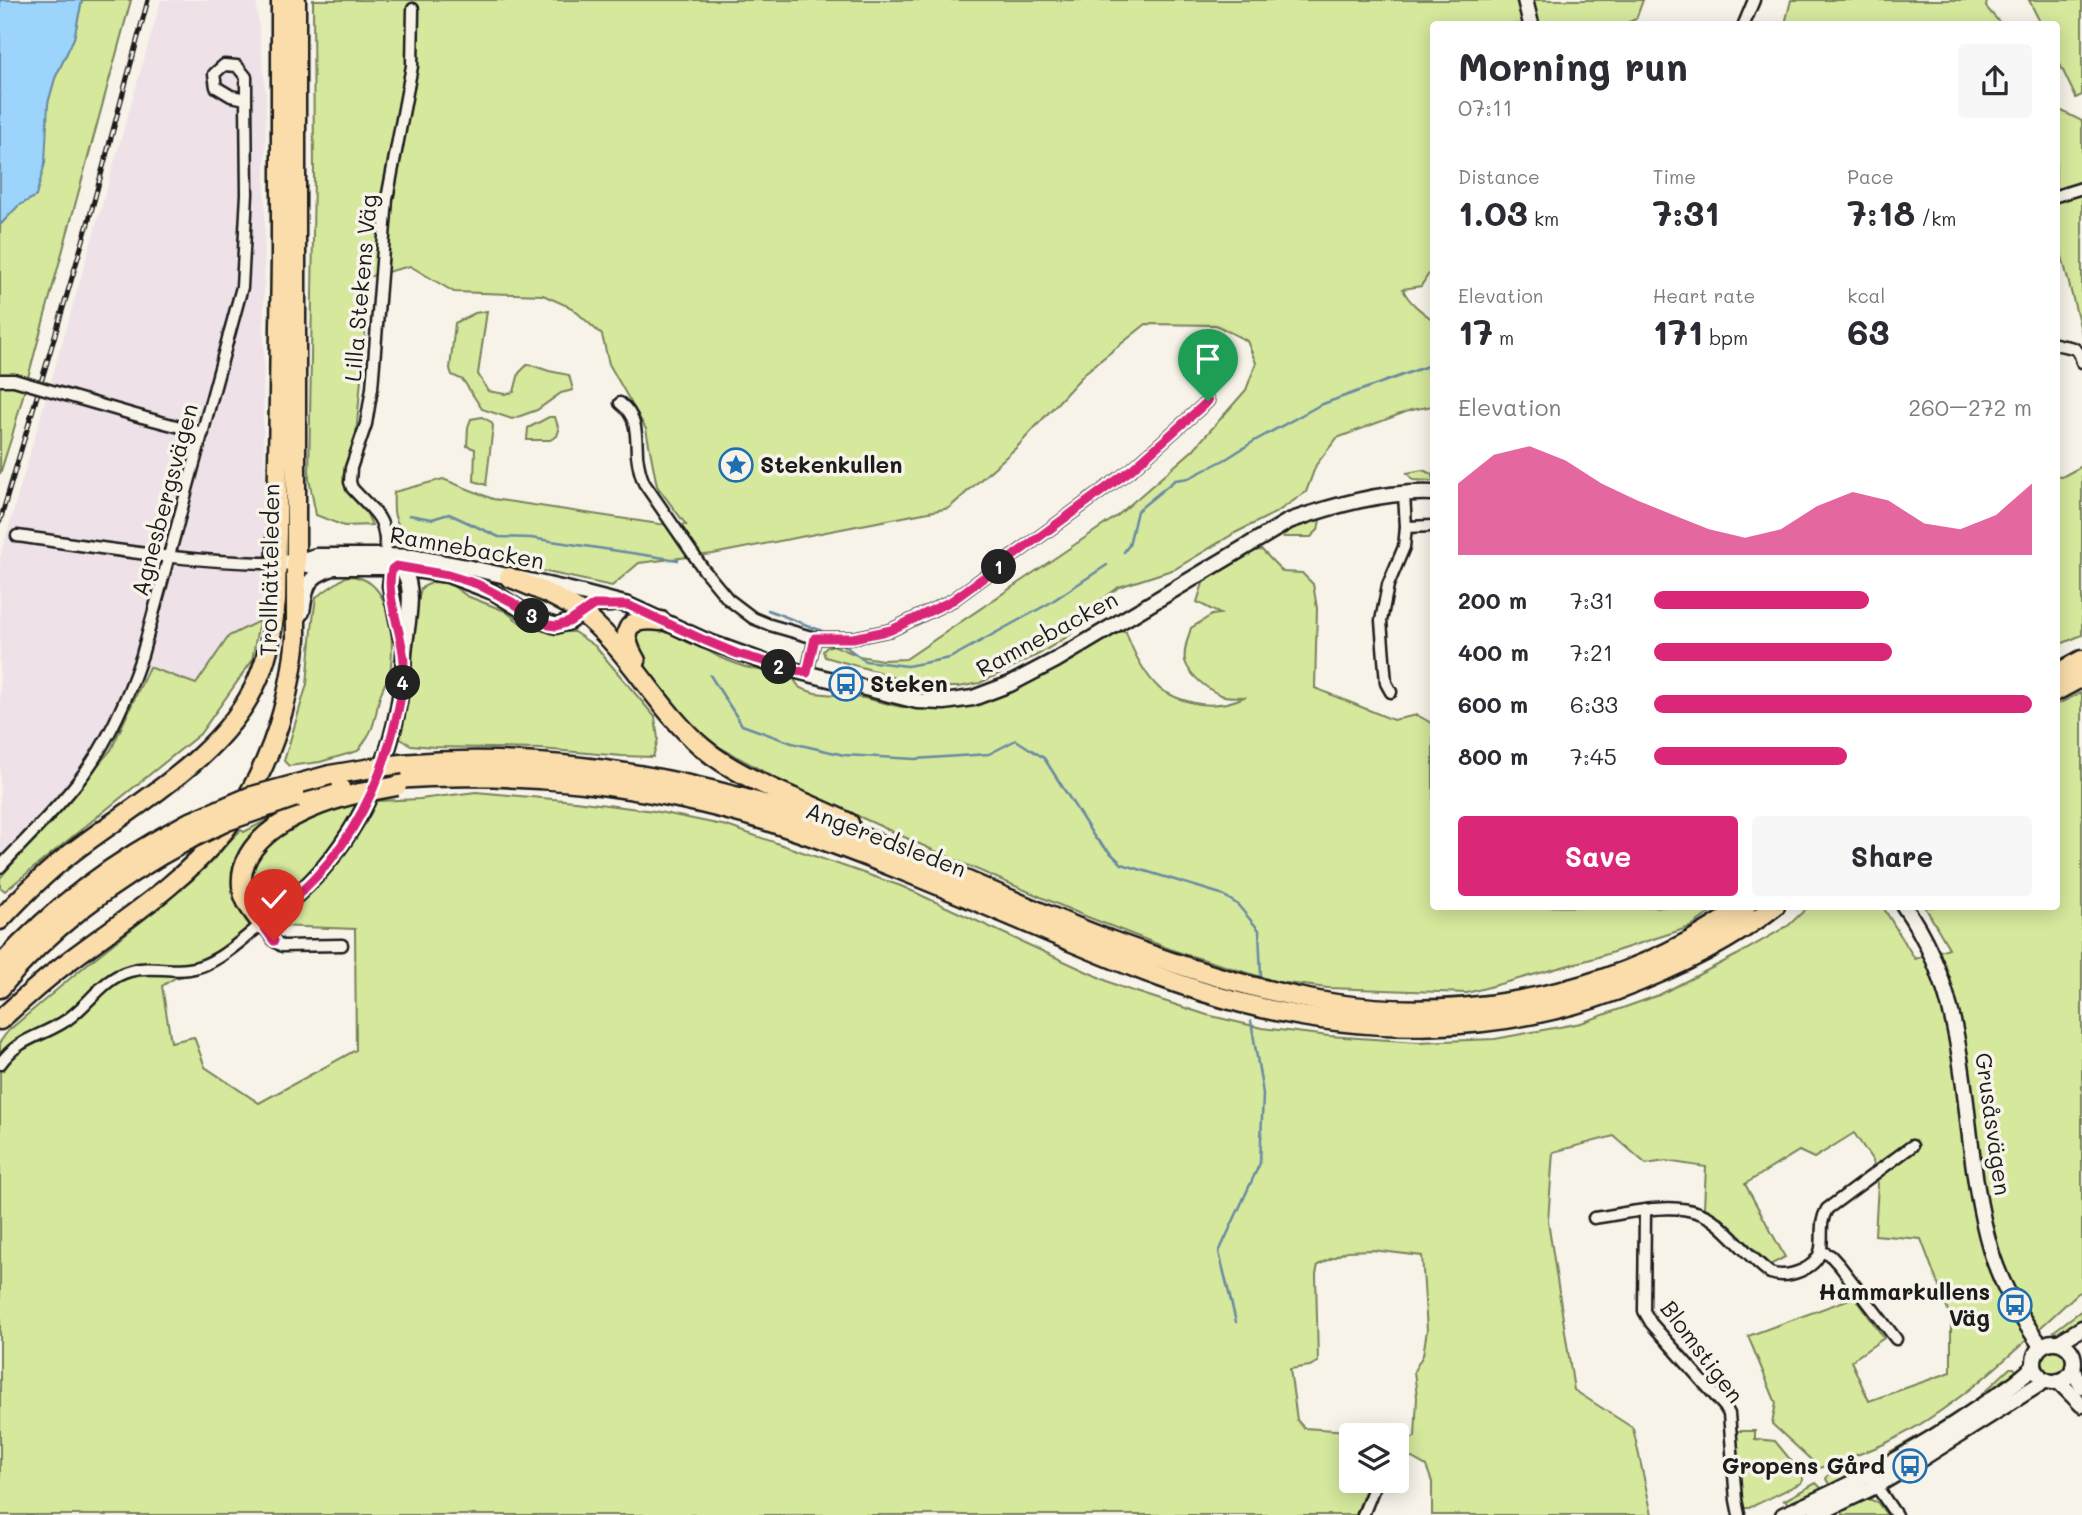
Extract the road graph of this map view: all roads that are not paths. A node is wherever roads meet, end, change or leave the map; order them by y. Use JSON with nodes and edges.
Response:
{"nodes":[{"id":1,"x":281,"y":0,"type":"edge"},
{"id":2,"x":296,"y":0,"type":"edge"},
{"id":3,"x":1525,"y":0,"type":"edge"},
{"id":4,"x":1754,"y":0,"type":"edge"},
{"id":5,"x":414,"y":9,"type":"dead end"},
{"id":6,"x":1530,"y":21,"type":"edge"},
{"id":7,"x":1745,"y":21,"type":"edge"},
{"id":8,"x":247,"y":99,"type":"dead end"},
{"id":9,"x":2082,"y":188,"type":"edge"},
{"id":10,"x":2060,"y":195,"type":"edge"},
{"id":11,"x":2060,"y":345,"type":"edge"},
{"id":12,"x":2082,"y":362,"type":"edge"},
{"id":13,"x":0,"y":380,"type":"edge"},
{"id":14,"x":1208,"y":401,"type":"dead end"},
{"id":15,"x":620,"y":403,"type":"dead end"},
{"id":16,"x":203,"y":433,"type":"junction"},
{"id":17,"x":1430,"y":493,"type":"edge"},
{"id":18,"x":1404,"y":494,"type":"junction"},
{"id":19,"x":1430,"y":526,"type":"edge"},
{"id":20,"x":1406,"y":527,"type":"junction"},
{"id":21,"x":17,"y":536,"type":"dead end"},
{"id":22,"x":170,"y":556,"type":"junction"},
{"id":23,"x":391,"y":561,"type":"junction"},
{"id":24,"x":296,"y":562,"type":"junction"},
{"id":25,"x":276,"y":563,"type":"junction"},
{"id":26,"x":335,"y":567,"type":"junction"},
{"id":27,"x":351,"y":567,"type":"junction"},
{"id":28,"x":509,"y":577,"type":"junction"},
{"id":29,"x":628,"y":605,"type":"junction"},
{"id":30,"x":581,"y":613,"type":"junction"},
{"id":31,"x":397,"y":617,"type":"junction"},
{"id":32,"x":661,"y":621,"type":"junction"},
{"id":33,"x":296,"y":638,"type":"junction"},
{"id":34,"x":815,"y":638,"type":"junction"},
{"id":35,"x":404,"y":655,"type":"junction"},
{"id":36,"x":2082,"y":660,"type":"edge"},
{"id":37,"x":2060,"y":672,"type":"edge"},
{"id":38,"x":807,"y":673,"type":"junction"},
{"id":39,"x":2082,"y":677,"type":"edge"},
{"id":40,"x":651,"y":689,"type":"junction"},
{"id":41,"x":2060,"y":689,"type":"edge"},
{"id":42,"x":1391,"y":692,"type":"dead end"},
{"id":43,"x":397,"y":776,"type":"junction"},
{"id":44,"x":365,"y":781,"type":"junction"},
{"id":45,"x":189,"y":831,"type":"junction"},
{"id":46,"x":924,"y":862,"type":"junction"},
{"id":47,"x":0,"y":867,"type":"edge"},
{"id":48,"x":1740,"y":910,"type":"edge"},
{"id":49,"x":1770,"y":910,"type":"edge"},
{"id":50,"x":1906,"y":910,"type":"edge"},
{"id":51,"x":0,"y":920,"type":"edge"},
{"id":52,"x":262,"y":924,"type":"junction"},
{"id":53,"x":342,"y":945,"type":"dead end"},
{"id":54,"x":0,"y":966,"type":"edge"},
{"id":55,"x":0,"y":988,"type":"edge"},
{"id":56,"x":0,"y":1020,"type":"edge"},
{"id":57,"x":0,"y":1064,"type":"edge"},
{"id":58,"x":1912,"y":1146,"type":"dead end"},
{"id":59,"x":1645,"y":1212,"type":"junction"},
{"id":60,"x":1594,"y":1218,"type":"dead end"},
{"id":61,"x":1821,"y":1251,"type":"junction"},
{"id":62,"x":2082,"y":1328,"type":"edge"},
{"id":63,"x":1896,"y":1339,"type":"dead end"},
{"id":64,"x":2059,"y":1342,"type":"junction"},
{"id":65,"x":2041,"y":1346,"type":"junction"},
{"id":66,"x":2076,"y":1356,"type":"edge"},
{"id":67,"x":2034,"y":1366,"type":"junction"},
{"id":68,"x":2052,"y":1381,"type":"junction"},
{"id":69,"x":2082,"y":1386,"type":"edge"},
{"id":70,"x":2082,"y":1405,"type":"edge"},
{"id":71,"x":1872,"y":1480,"type":"junction"},
{"id":72,"x":1372,"y":1493,"type":"edge"},
{"id":73,"x":1363,"y":1515,"type":"edge"},
{"id":74,"x":1740,"y":1515,"type":"edge"},
{"id":75,"x":1783,"y":1515,"type":"edge"},
{"id":76,"x":1815,"y":1515,"type":"edge"},
{"id":77,"x":1896,"y":1515,"type":"edge"}],
"edges":[{"from":1,"to":25,"type":"highway","name":"Trollhätteleden"},
{"from":2,"to":24,"type":"highway","name":"Trollhätteleden"},
{"from":3,"to":6,"type":"street"},
{"from":4,"to":7,"type":"street"},
{"from":5,"to":23,"type":"street","name":"Lilla Stekens Väg"},
{"from":8,"to":16,"type":"street","name":"Agnesbergsvägen"},
{"from":9,"to":10,"type":"street"},
{"from":11,"to":12,"type":"street"},
{"from":13,"to":16,"type":"street","bridge":true},
{"from":14,"to":34,"type":"street"},
{"from":15,"to":34,"type":"street"},
{"from":16,"to":22,"type":"street","name":"Agnesbergsvägen"},
{"from":17,"to":18,"type":"street","name":"Ramnebacken"},
{"from":18,"to":20,"type":"street"},
{"from":18,"to":38,"type":"street","name":"Ramnebacken"},
{"from":19,"to":20,"type":"street"},
{"from":20,"to":42,"type":"street"},
{"from":21,"to":22,"type":"street"},
{"from":22,"to":25,"type":"street"},
{"from":22,"to":47,"type":"street","name":"Agnesbergsvägen"},
{"from":23,"to":24,"type":"street","name":"Ramnebacken"},
{"from":23,"to":27,"type":"street","name":"Ramnebacken"},
{"from":23,"to":28,"type":"street","name":"Ramnebacken"},
{"from":23,"to":30,"type":"street","name":"Ramnebacken"},
{"from":23,"to":31,"type":"street"},
{"from":23,"to":35,"type":"street"},
{"from":24,"to":25,"type":"street","name":"Ramnebacken"},
{"from":24,"to":26,"type":"street","name":"Ramnebacken"},
{"from":24,"to":33,"type":"highway","name":"Trollhätteleden"},
{"from":25,"to":51,"type":"highway","name":"Trollhätteleden"},
{"from":26,"to":27,"type":"street","name":"Ramnebacken"},
{"from":26,"to":33,"type":"street"},
{"from":27,"to":31,"type":"street"},
{"from":28,"to":29,"type":"street","name":"Ramnebacken"},
{"from":28,"to":30,"type":"highway"},
{"from":29,"to":30,"type":"street","name":"Ramnebacken"},
{"from":29,"to":32,"type":"street","name":"Ramnebacken"},
{"from":30,"to":40,"type":"highway"},
{"from":31,"to":35,"type":"street"},
{"from":32,"to":38,"type":"street","name":"Ramnebacken"},
{"from":32,"to":40,"type":"highway"},
{"from":33,"to":56,"type":"highway","name":"Trollhätteleden"},
{"from":34,"to":38,"type":"street"},
{"from":35,"to":52,"type":"street"},
{"from":36,"to":37,"type":"highway"},
{"from":39,"to":41,"type":"highway"},
{"from":40,"to":46,"type":"highway"},
{"from":43,"to":44,"type":"highway","bridge":true},
{"from":43,"to":44,"type":"highway","name":"Angeredsleden","bridge":true},
{"from":43,"to":46,"type":"highway","name":"Angeredsleden"},
{"from":43,"to":49,"type":"highway","name":"Angeredsleden"},
{"from":44,"to":45,"type":"highway","name":"Angeredsleden","bridge":true},
{"from":44,"to":52,"type":"highway"},
{"from":45,"to":54,"type":"highway","name":"Angeredsleden"},
{"from":45,"to":55,"type":"highway","name":"Angeredsleden"},
{"from":46,"to":48,"type":"highway","name":"Angeredsleden"},
{"from":50,"to":65,"type":"street","name":"Grusåsvägen"},
{"from":52,"to":53,"type":"street"},
{"from":52,"to":57,"type":"street"},
{"from":58,"to":61,"type":"street"},
{"from":59,"to":60,"type":"street"},
{"from":59,"to":61,"type":"street"},
{"from":59,"to":74,"type":"street","name":"Blomstigen"},
{"from":61,"to":63,"type":"street"},
{"from":62,"to":64,"type":"street"},
{"from":64,"to":65,"type":"street"},
{"from":64,"to":66,"type":"street"},
{"from":65,"to":67,"type":"street"},
{"from":66,"to":68,"type":"street"},
{"from":66,"to":69,"type":"street"},
{"from":67,"to":68,"type":"street"},
{"from":67,"to":71,"type":"street"},
{"from":68,"to":70,"type":"street"},
{"from":68,"to":71,"type":"street"},
{"from":71,"to":75,"type":"street"},
{"from":71,"to":76,"type":"street"},
{"from":71,"to":77,"type":"street"},
{"from":72,"to":73,"type":"street"}]}
